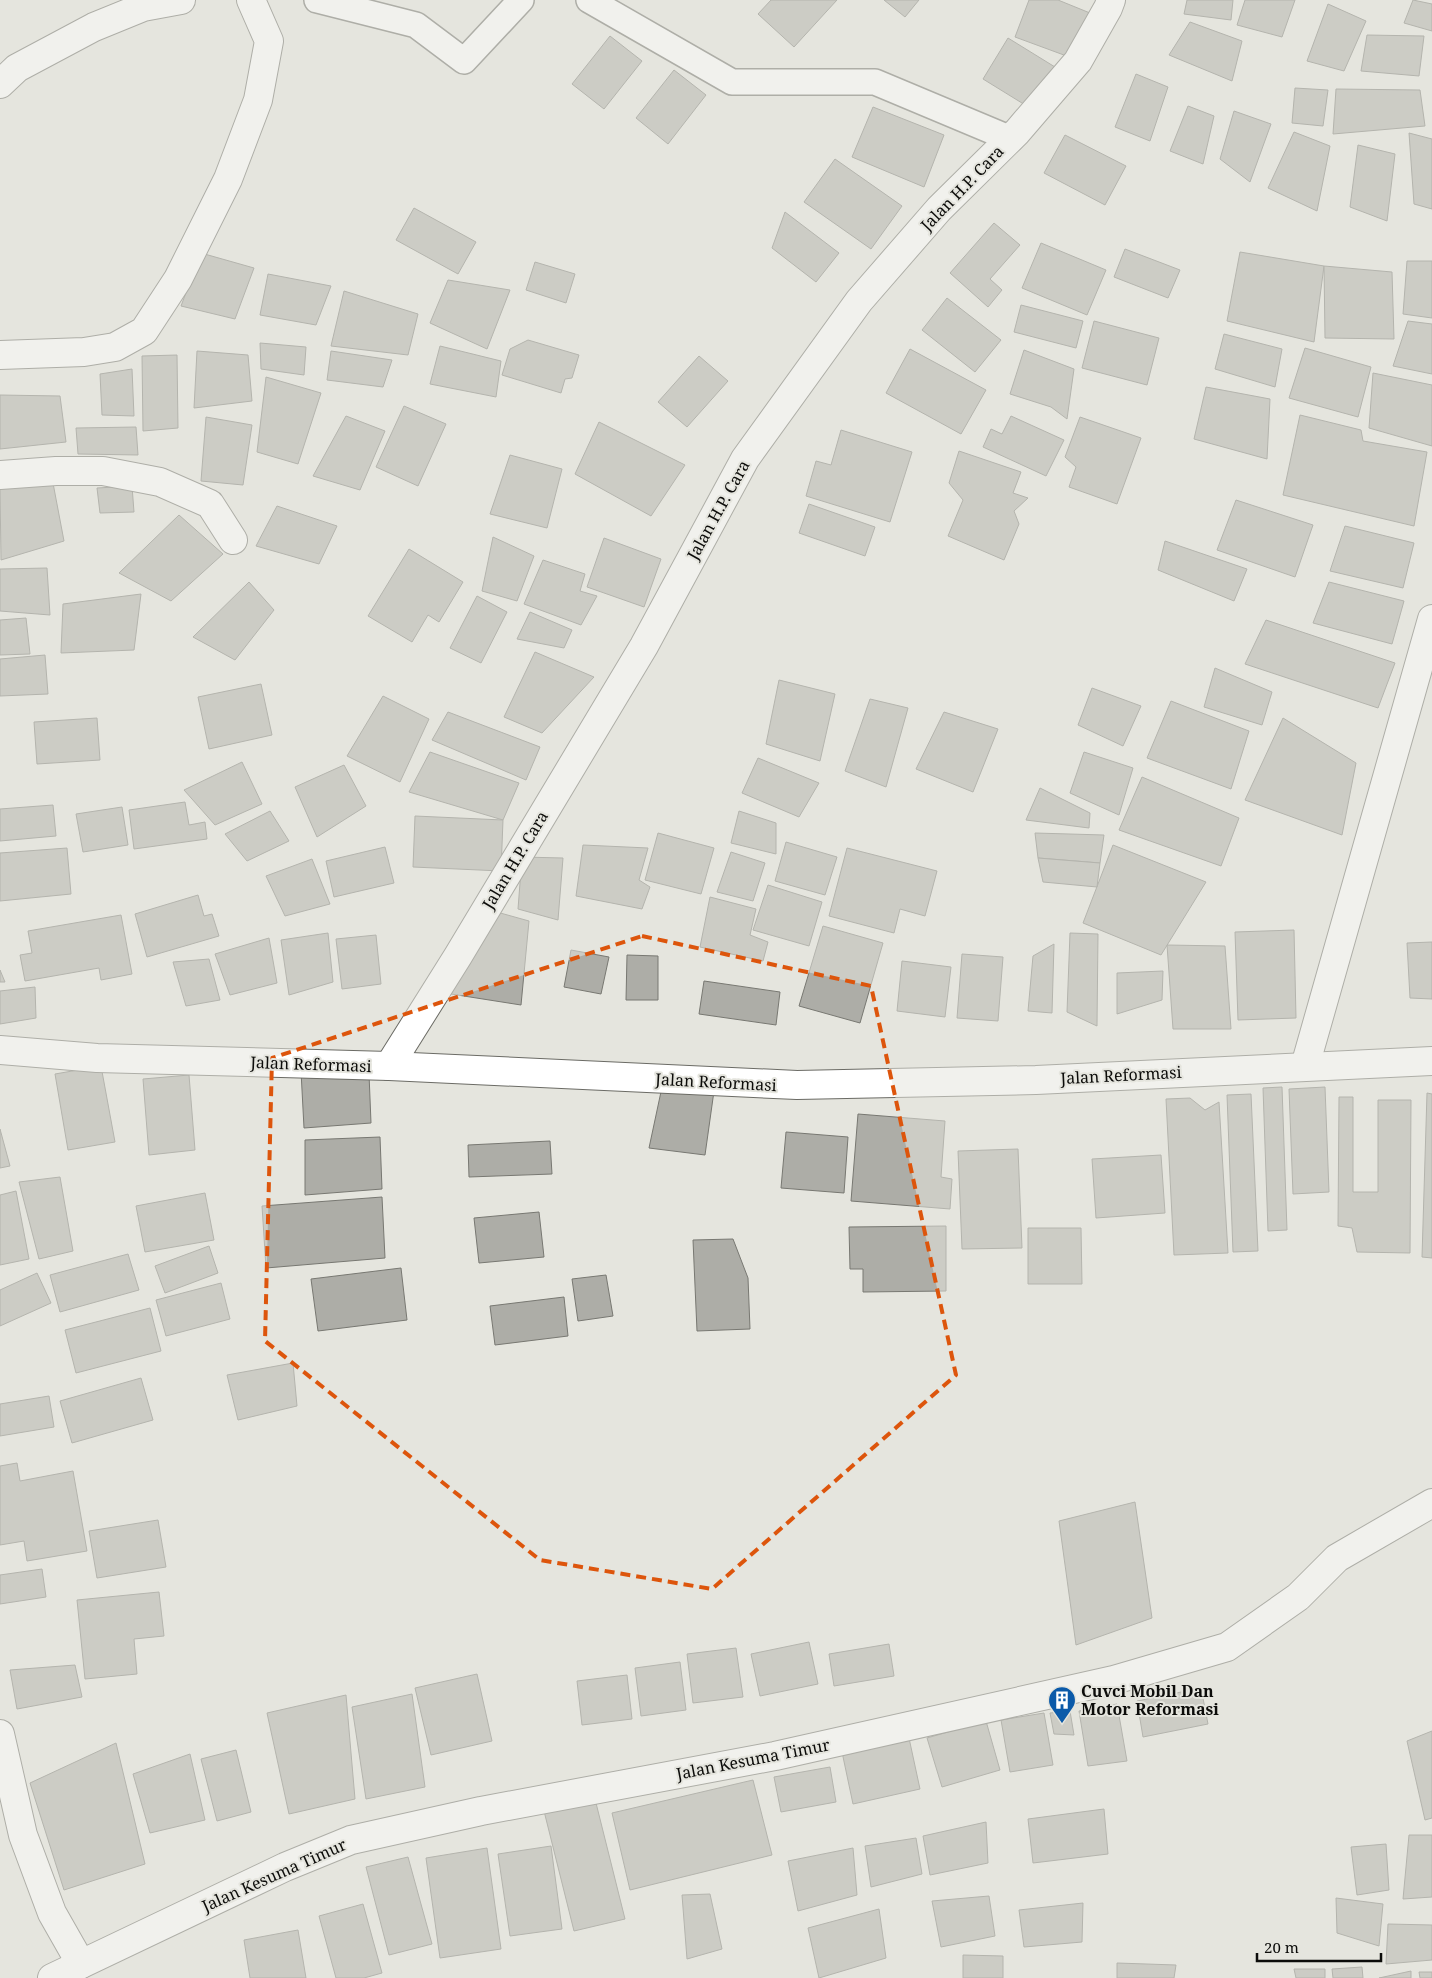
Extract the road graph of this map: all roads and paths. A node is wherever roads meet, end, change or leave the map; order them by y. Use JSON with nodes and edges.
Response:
{"nodes":[{"id":1,"x":181,"y":0,"type":"edge"},
{"id":2,"x":251,"y":0,"type":"edge"},
{"id":3,"x":317,"y":0,"type":"edge"},
{"id":4,"x":521,"y":0,"type":"edge"},
{"id":5,"x":589,"y":0,"type":"edge"},
{"id":6,"x":1110,"y":0,"type":"edge"},
{"id":7,"x":0,"y":84,"type":"edge"},
{"id":8,"x":1011,"y":139,"type":"junction"},
{"id":9,"x":0,"y":356,"type":"edge"},
{"id":10,"x":0,"y":475,"type":"edge"},
{"id":11,"x":234,"y":540,"type":"dead end"},
{"id":12,"x":1432,"y":619,"type":"edge"},
{"id":13,"x":0,"y":1050,"type":"edge"},
{"id":14,"x":1432,"y":1061,"type":"edge"},
{"id":15,"x":389,"y":1066,"type":"junction"},
{"id":16,"x":1305,"y":1066,"type":"junction"},
{"id":17,"x":1432,"y":1503,"type":"edge"},
{"id":18,"x":0,"y":1734,"type":"edge"},
{"id":19,"x":81,"y":1964,"type":"junction"},
{"id":20,"x":52,"y":1978,"type":"edge"}],
"edges":[{"from":1,"to":7,"type":"street"},
{"from":2,"to":9,"type":"street"},
{"from":3,"to":4,"type":"lane"},
{"from":5,"to":8,"type":"lane"},
{"from":6,"to":8,"type":"street","name":"Jalan H.P. Cara"},
{"from":8,"to":15,"type":"street","name":"Jalan H.P. Cara"},
{"from":10,"to":11,"type":"street"},
{"from":12,"to":16,"type":"street"},
{"from":13,"to":15,"type":"street","name":"Jalan Reformasi"},
{"from":14,"to":16,"type":"street","name":"Jalan Reformasi"},
{"from":15,"to":16,"type":"street","name":"Jalan Reformasi"},
{"from":17,"to":19,"type":"street","name":"Jalan Kesuma Timur"},
{"from":18,"to":19,"type":"street"},
{"from":19,"to":20,"type":"street","name":"Jalan Kesuma Timur"}]}
